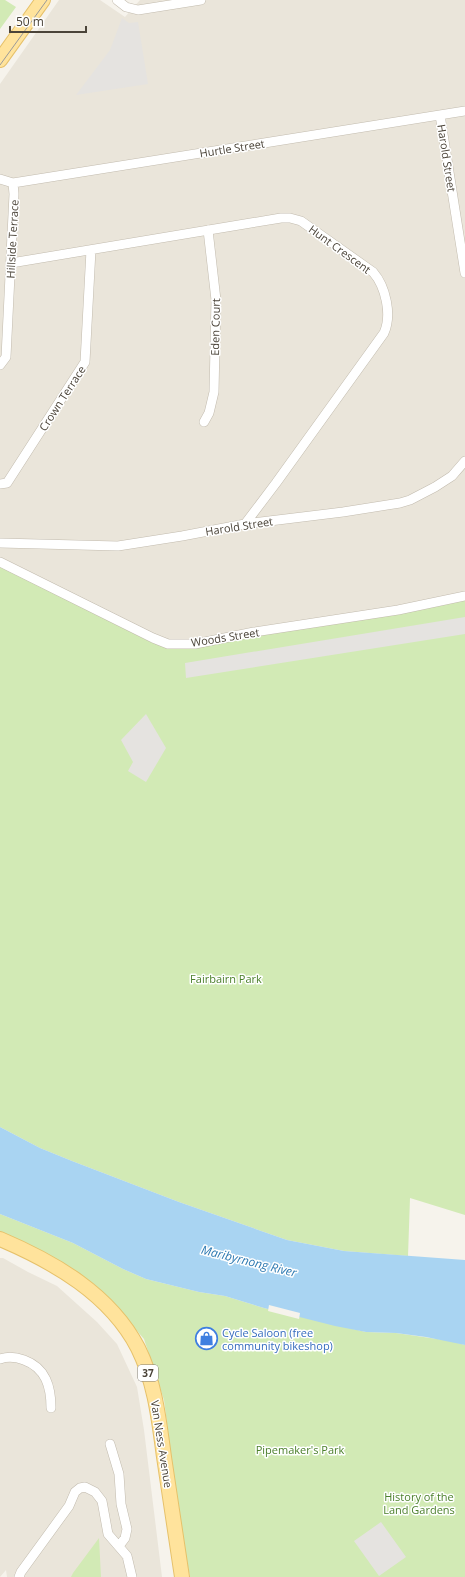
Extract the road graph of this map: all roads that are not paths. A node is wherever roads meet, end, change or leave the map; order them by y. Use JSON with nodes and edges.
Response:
{"nodes":[{"id":1,"x":43,"y":0,"type":"edge"},
{"id":2,"x":117,"y":0,"type":"edge"},
{"id":3,"x":201,"y":0,"type":"edge"},
{"id":4,"x":0,"y":60,"type":"edge"},
{"id":5,"x":465,"y":111,"type":"edge"},
{"id":6,"x":440,"y":115,"type":"junction"},
{"id":7,"x":0,"y":179,"type":"edge"},
{"id":8,"x":13,"y":183,"type":"junction"},
{"id":9,"x":208,"y":230,"type":"junction"},
{"id":10,"x":462,"y":233,"type":"edge"},
{"id":11,"x":91,"y":250,"type":"junction"},
{"id":12,"x":11,"y":262,"type":"junction"},
{"id":13,"x":465,"y":273,"type":"edge"},
{"id":14,"x":0,"y":365,"type":"edge"},
{"id":15,"x":204,"y":422,"type":"dead end"},
{"id":16,"x":465,"y":461,"type":"edge"},
{"id":17,"x":0,"y":484,"type":"edge"},
{"id":18,"x":245,"y":524,"type":"junction"},
{"id":19,"x":0,"y":542,"type":"edge"},
{"id":20,"x":0,"y":562,"type":"edge"},
{"id":21,"x":465,"y":596,"type":"edge"},
{"id":22,"x":0,"y":1239,"type":"edge"},
{"id":23,"x":0,"y":1359,"type":"edge"},
{"id":24,"x":51,"y":1408,"type":"dead end"},
{"id":25,"x":110,"y":1444,"type":"dead end"},
{"id":26,"x":122,"y":1549,"type":"junction"},
{"id":27,"x":18,"y":1577,"type":"edge"},
{"id":28,"x":132,"y":1577,"type":"edge"},
{"id":29,"x":182,"y":1577,"type":"edge"}],
"edges":[{"from":1,"to":4,"type":"main road"},
{"from":2,"to":3,"type":"street"},
{"from":5,"to":6,"type":"street","name":"Hurtle Street"},
{"from":6,"to":8,"type":"street","name":"Hurtle Street"},
{"from":6,"to":10,"type":"street","name":"Harold Street"},
{"from":7,"to":8,"type":"street","name":"Hurtle Street"},
{"from":8,"to":12,"type":"street","name":"Hillside Terrace"},
{"from":9,"to":11,"type":"street","name":"Hunt Crescent"},
{"from":9,"to":15,"type":"street","name":"Eden Court"},
{"from":9,"to":18,"type":"street","name":"Hunt Crescent"},
{"from":10,"to":13,"type":"street","name":"Harold Street"},
{"from":11,"to":12,"type":"street","name":"Hunt Crescent"},
{"from":11,"to":17,"type":"street","name":"Crown Terrace"},
{"from":12,"to":14,"type":"street","name":"Hillside Terrace"},
{"from":16,"to":18,"type":"street","name":"Harold Street"},
{"from":18,"to":19,"type":"street","name":"Harold Street"},
{"from":20,"to":21,"type":"street","name":"Woods Street"},
{"from":22,"to":29,"type":"main road","name":"Van Ness Avenue","number":"37"},
{"from":23,"to":24,"type":"street"},
{"from":25,"to":26,"type":"street"},
{"from":26,"to":27,"type":"street"},
{"from":26,"to":28,"type":"street"}]}
